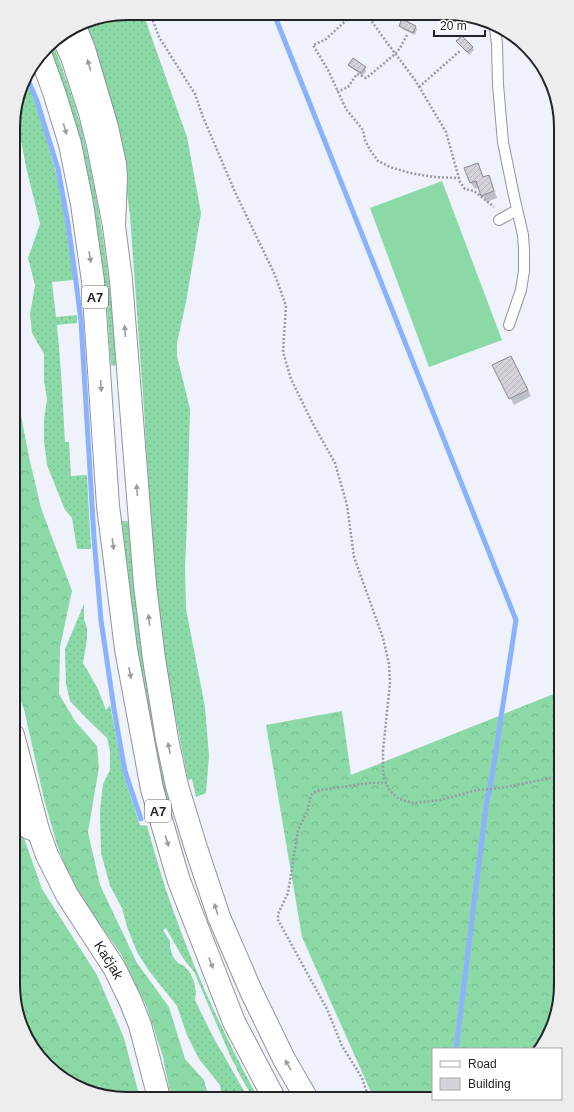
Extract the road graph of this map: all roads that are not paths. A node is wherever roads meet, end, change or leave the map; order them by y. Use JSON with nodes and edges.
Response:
{"nodes":[{"id":1,"x":77,"y":32,"type":"edge"},
{"id":2,"x":495,"y":32,"type":"edge"},
{"id":3,"x":64,"y":40,"type":"edge"},
{"id":4,"x":43,"y":61,"type":"edge"},
{"id":5,"x":37,"y":68,"type":"edge"},
{"id":6,"x":54,"y":92,"type":"junction"},
{"id":7,"x":517,"y":210,"type":"junction"},
{"id":8,"x":502,"y":218,"type":"road end"},
{"id":9,"x":114,"y":226,"type":"junction"},
{"id":10,"x":510,"y":325,"type":"dead end"},
{"id":11,"x":20,"y":762,"type":"edge"},
{"id":12,"x":20,"y":812,"type":"edge"},
{"id":13,"x":38,"y":830,"type":"junction"},
{"id":14,"x":157,"y":1092,"type":"edge"},
{"id":15,"x":271,"y":1092,"type":"edge"},
{"id":16,"x":303,"y":1092,"type":"edge"}],
"edges":[{"from":9,"to":1,"type":"main road","one_way":true},
{"from":2,"to":7,"type":"lane"},
{"from":3,"to":9,"type":"main road","number":"A7"},
{"from":4,"to":6,"type":"main road","number":"A7"},
{"from":5,"to":6,"type":"main road"},
{"from":6,"to":15,"type":"main road","number":"A7","one_way":true},
{"from":7,"to":8,"type":"lane"},
{"from":7,"to":10,"type":"lane"},
{"from":16,"to":9,"type":"main road","number":"A7","one_way":true},
{"from":11,"to":13,"type":"main road","name":"Kačjak"},
{"from":12,"to":13,"type":"street"},
{"from":13,"to":14,"type":"main road","name":"Kačjak"}]}
